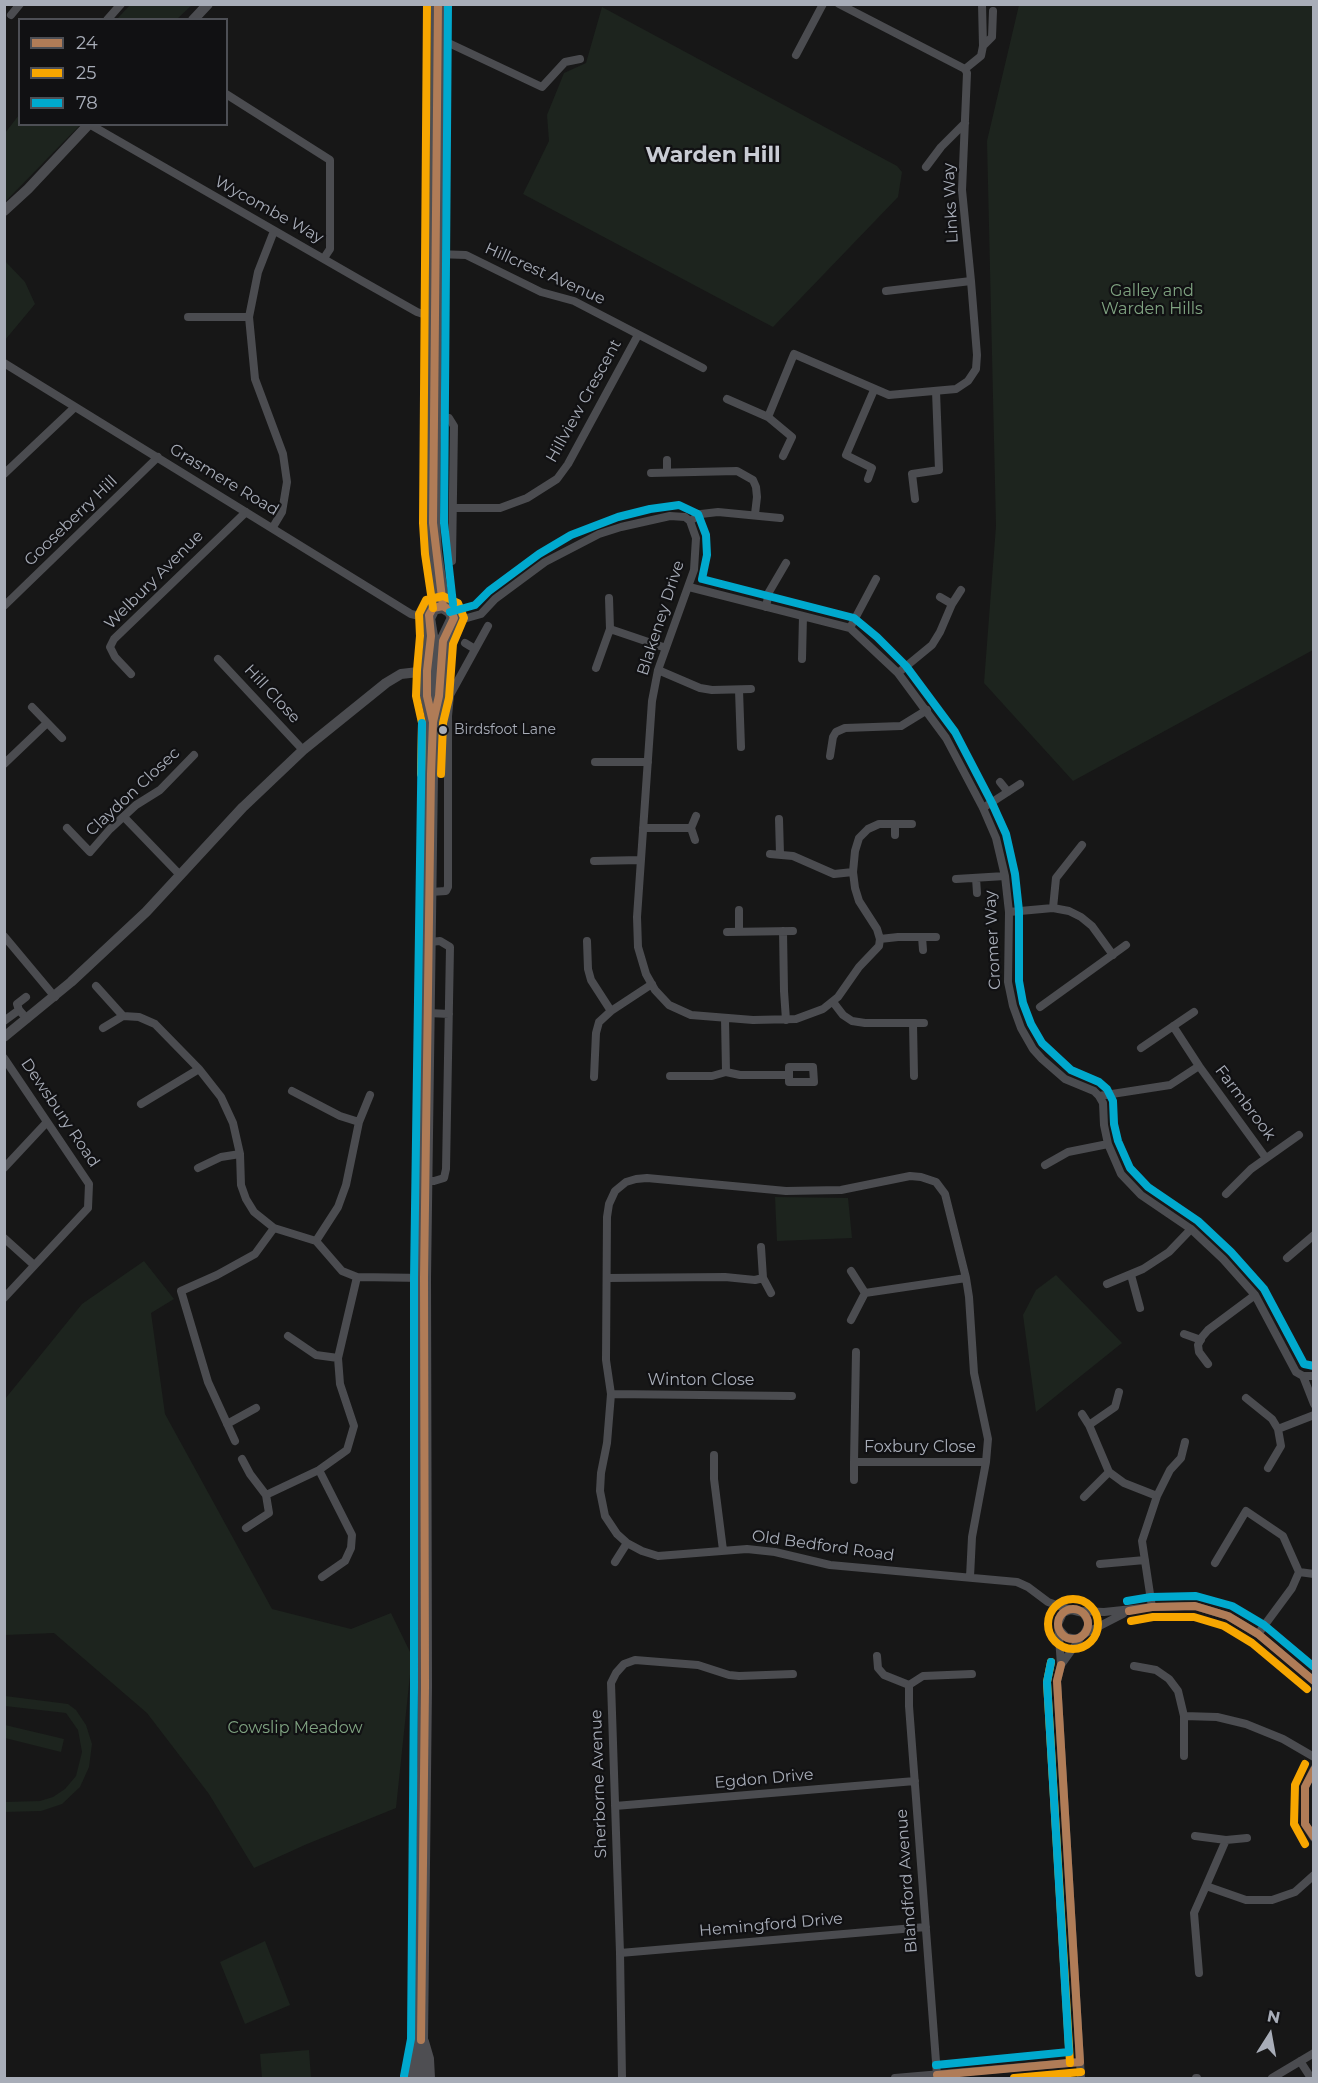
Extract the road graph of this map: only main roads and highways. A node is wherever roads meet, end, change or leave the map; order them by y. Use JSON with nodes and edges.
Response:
{"nodes":[{"id":1,"x":438,"y":4,"type":"edge"},
{"id":2,"x":443,"y":606,"type":"junction"},
{"id":3,"x":429,"y":622,"type":"junction"},
{"id":4,"x":452,"y":625,"type":"junction"},
{"id":5,"x":433,"y":722,"type":"junction"},
{"id":6,"x":421,"y":2040,"type":"junction"},
{"id":7,"x":414,"y":2079,"type":"edge"},
{"id":8,"x":428,"y":2079,"type":"edge"}],
"edges":[{"from":1,"to":2,"type":"highway"},
{"from":2,"to":3,"type":"highway"},
{"from":2,"to":4,"type":"highway"},
{"from":3,"to":4,"type":"highway"},
{"from":3,"to":5,"type":"highway"},
{"from":4,"to":5,"type":"highway"},
{"from":5,"to":6,"type":"highway"},
{"from":6,"to":7,"type":"highway"},
{"from":6,"to":8,"type":"highway"}]}
